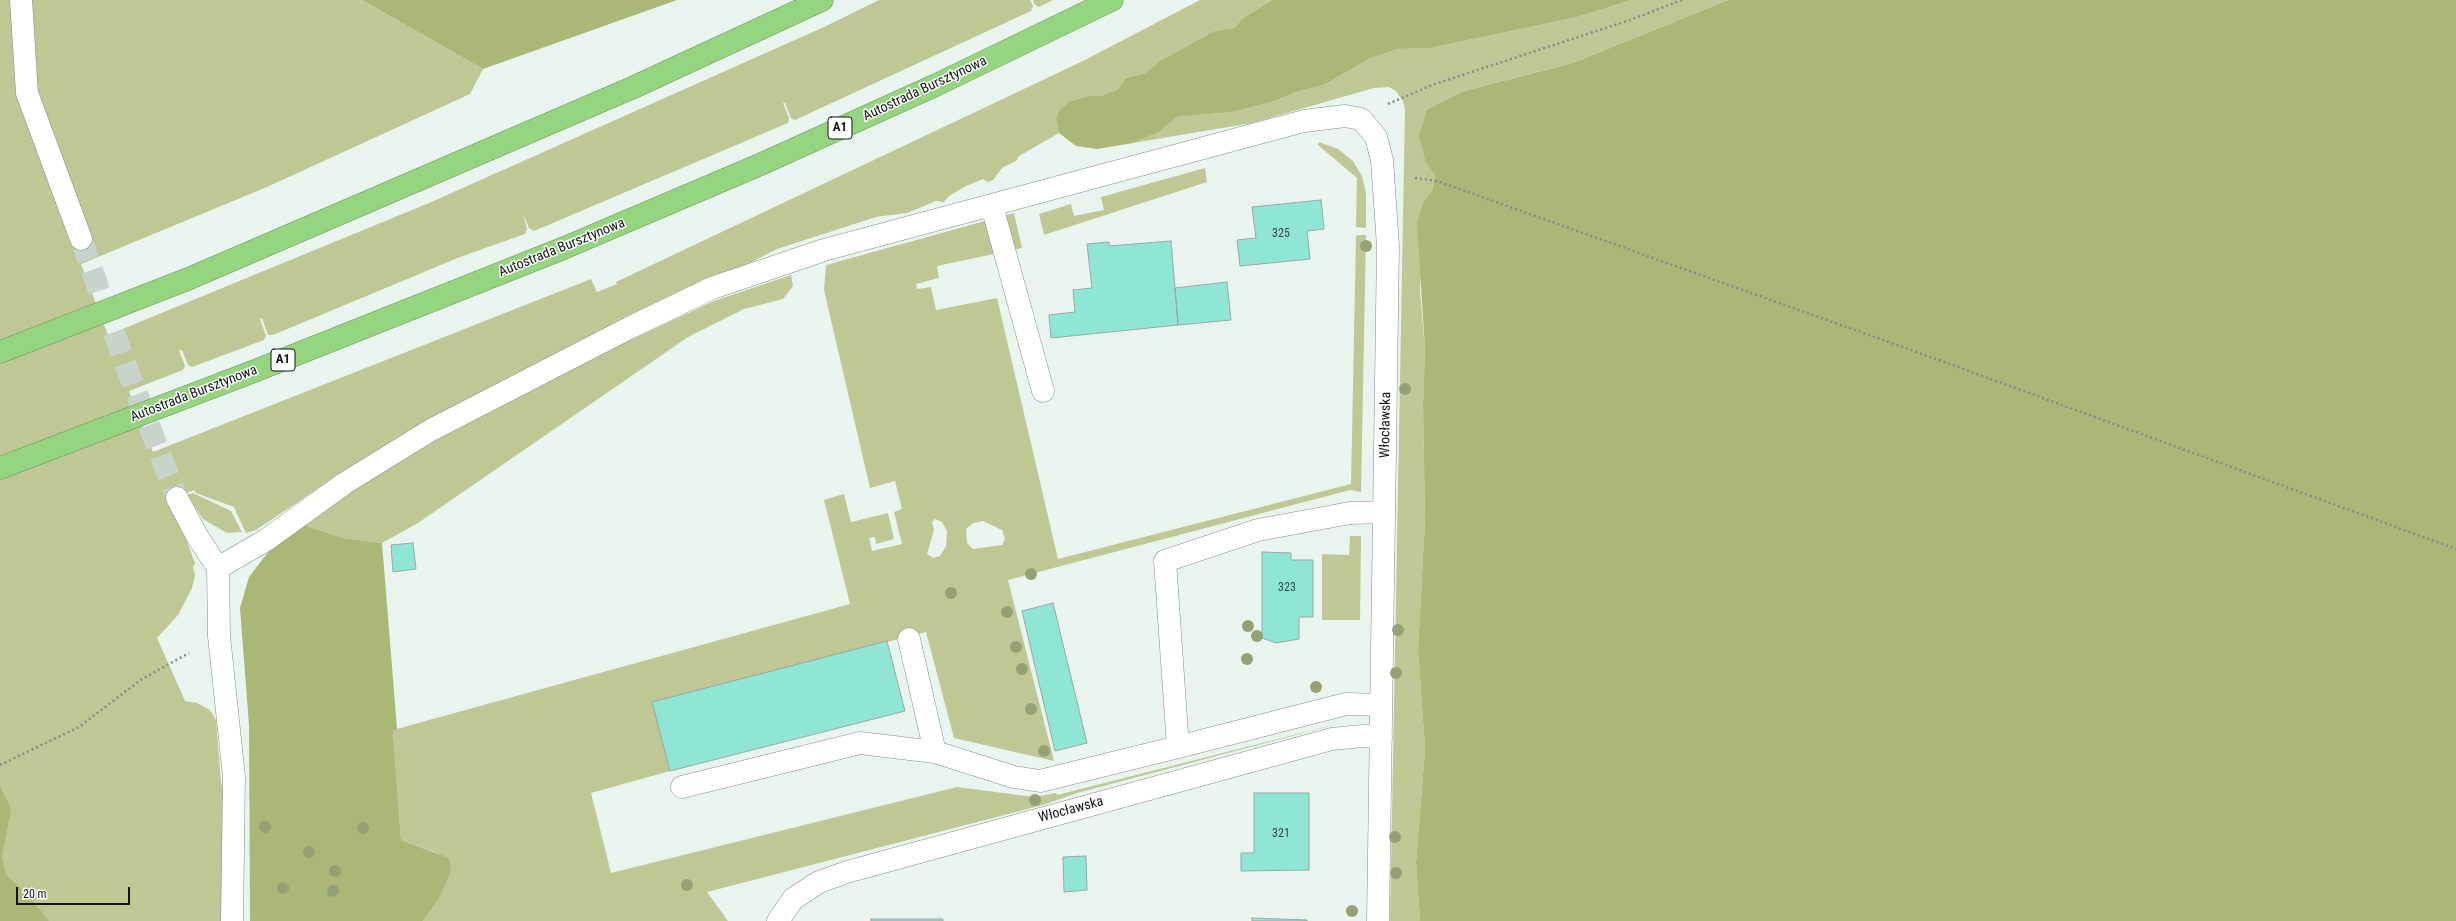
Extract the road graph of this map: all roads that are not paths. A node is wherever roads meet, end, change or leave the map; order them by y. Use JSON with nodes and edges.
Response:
{"nodes":[{"id":1,"x":22,"y":0,"type":"edge"},
{"id":2,"x":822,"y":0,"type":"edge"},
{"id":3,"x":1112,"y":0,"type":"edge"},
{"id":4,"x":992,"y":206,"type":"junction"},
{"id":5,"x":81,"y":239,"type":"tunnel mouth"},
{"id":6,"x":0,"y":352,"type":"edge"},
{"id":7,"x":1042,"y":391,"type":"dead end"},
{"id":8,"x":0,"y":468,"type":"edge"},
{"id":9,"x":177,"y":498,"type":"tunnel mouth"},
{"id":10,"x":1384,"y":512,"type":"junction"},
{"id":11,"x":218,"y":568,"type":"junction"},
{"id":12,"x":909,"y":639,"type":"dead end"},
{"id":13,"x":1381,"y":705,"type":"junction"},
{"id":14,"x":1381,"y":737,"type":"junction"},
{"id":15,"x":1178,"y":747,"type":"junction"},
{"id":16,"x":935,"y":752,"type":"junction"},
{"id":17,"x":682,"y":787,"type":"dead end"},
{"id":18,"x":232,"y":921,"type":"edge"},
{"id":19,"x":778,"y":921,"type":"edge"},
{"id":20,"x":1378,"y":921,"type":"edge"}],
"edges":[{"from":1,"to":5,"type":"street"},
{"from":2,"to":6,"type":"highway"},
{"from":3,"to":8,"type":"highway","name":"Autostrada Bursztynowa","number":"A1"},
{"from":4,"to":7,"type":"street"},
{"from":4,"to":10,"type":"street","name":"Włocławska"},
{"from":4,"to":11,"type":"street"},
{"from":9,"to":11,"type":"street"},
{"from":10,"to":13,"type":"street","name":"Włocławska"},
{"from":10,"to":15,"type":"street"},
{"from":11,"to":18,"type":"street"},
{"from":12,"to":16,"type":"street"},
{"from":13,"to":14,"type":"street","name":"Włocławska"},
{"from":13,"to":15,"type":"street"},
{"from":14,"to":19,"type":"street","name":"Włocławska"},
{"from":14,"to":20,"type":"street","name":"Włocławska"},
{"from":15,"to":16,"type":"street"},
{"from":16,"to":17,"type":"street"}]}
